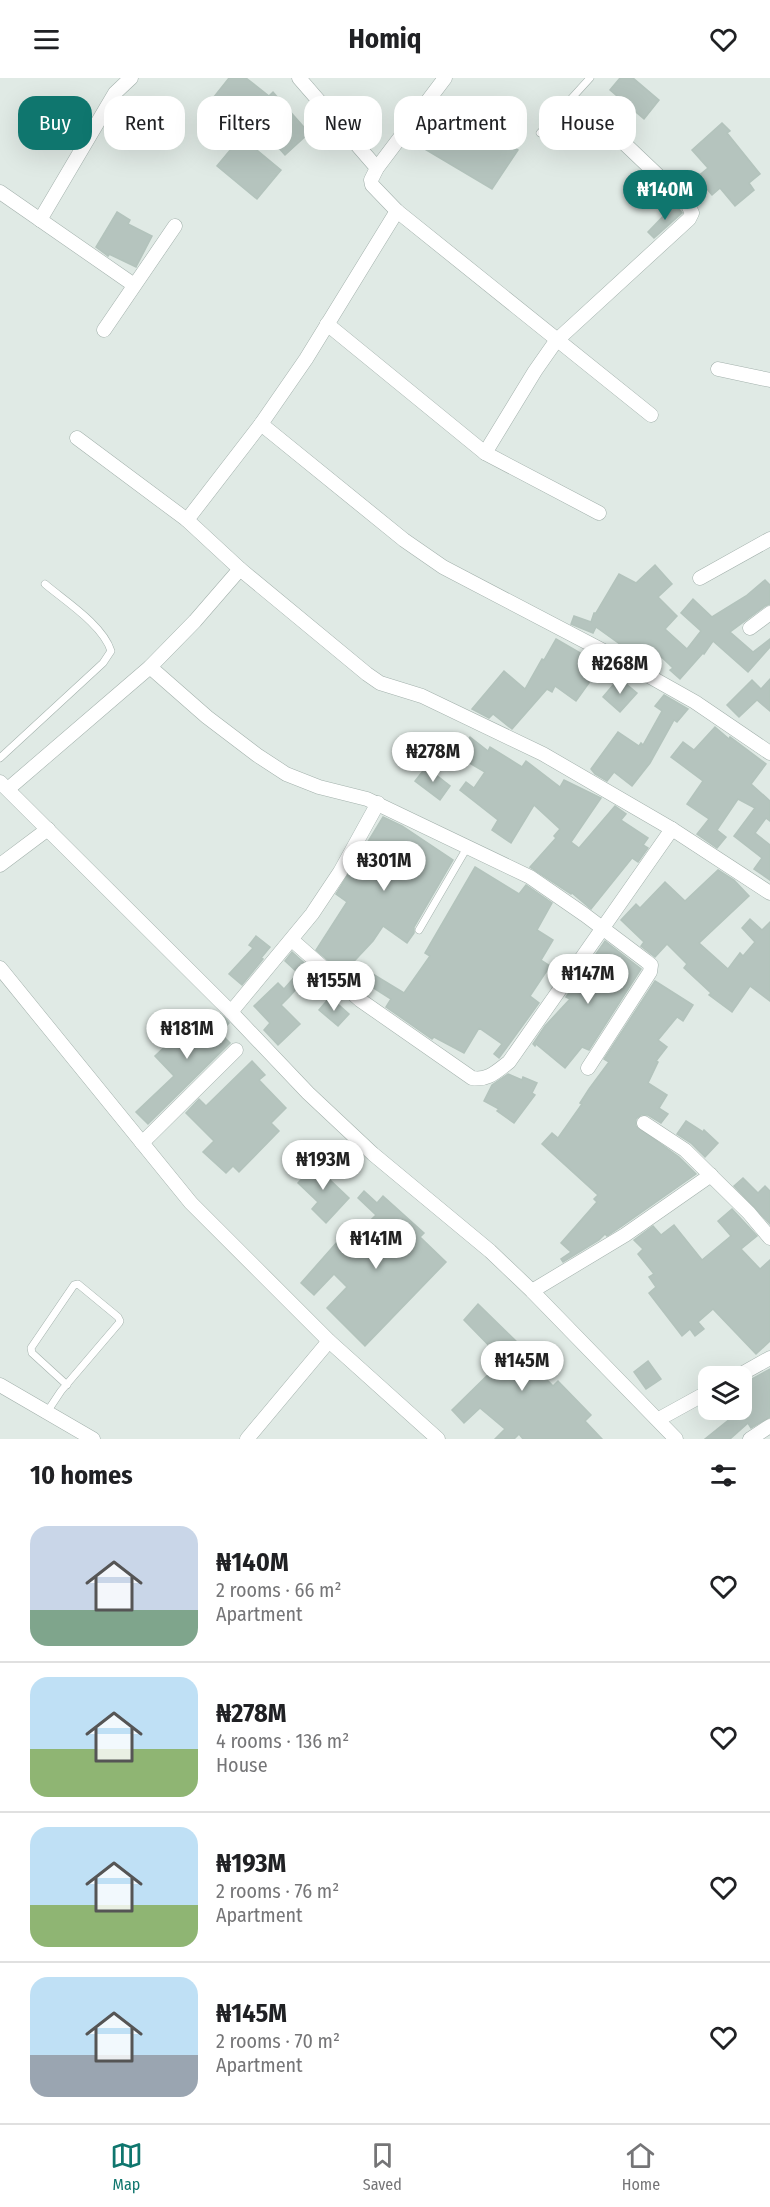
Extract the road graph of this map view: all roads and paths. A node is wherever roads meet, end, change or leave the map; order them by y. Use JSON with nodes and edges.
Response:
{"nodes":[{"id":1,"x":132,"y":78,"type":"edge"},
{"id":2,"x":299,"y":78,"type":"edge"},
{"id":3,"x":445,"y":78,"type":"edge"},
{"id":4,"x":590,"y":78,"type":"edge"},
{"id":5,"x":574,"y":96,"type":"edge"},
{"id":6,"x":631,"y":150,"type":"edge"},
{"id":7,"x":377,"y":168,"type":"junction"},
{"id":8,"x":0,"y":192,"type":"edge"},
{"id":9,"x":397,"y":211,"type":"junction"},
{"id":10,"x":40,"y":220,"type":"junction"},
{"id":11,"x":175,"y":226,"type":"dead end"},
{"id":12,"x":134,"y":285,"type":"junction"},
{"id":13,"x":327,"y":324,"type":"junction"},
{"id":14,"x":104,"y":330,"type":"dead end"},
{"id":15,"x":556,"y":341,"type":"junction"},
{"id":16,"x":718,"y":369,"type":"dead end"},
{"id":17,"x":770,"y":380,"type":"edge"},
{"id":18,"x":651,"y":415,"type":"dead end"},
{"id":19,"x":261,"y":424,"type":"junction"},
{"id":20,"x":77,"y":438,"type":"dead end"},
{"id":21,"x":485,"y":453,"type":"junction"},
{"id":22,"x":599,"y":513,"type":"dead end"},
{"id":23,"x":187,"y":520,"type":"junction"},
{"id":24,"x":770,"y":539,"type":"edge"},
{"id":25,"x":240,"y":570,"type":"junction"},
{"id":26,"x":700,"y":578,"type":"dead end"},
{"id":27,"x":45,"y":584,"type":"dead end"},
{"id":28,"x":770,"y":613,"type":"edge"},
{"id":29,"x":750,"y":628,"type":"dead end"},
{"id":30,"x":150,"y":667,"type":"junction"},
{"id":31,"x":770,"y":753,"type":"edge"},
{"id":32,"x":0,"y":758,"type":"edge"},
{"id":33,"x":4,"y":786,"type":"edge"},
{"id":34,"x":378,"y":803,"type":"junction"},
{"id":35,"x":672,"y":829,"type":"junction"},
{"id":36,"x":48,"y":830,"type":"junction"},
{"id":37,"x":468,"y":846,"type":"junction"},
{"id":38,"x":0,"y":865,"type":"edge"},
{"id":39,"x":770,"y":893,"type":"edge"},
{"id":40,"x":603,"y":928,"type":"junction"},
{"id":41,"x":419,"y":930,"type":"dead end"},
{"id":42,"x":292,"y":939,"type":"junction"},
{"id":43,"x":0,"y":968,"type":"edge"},
{"id":44,"x":231,"y":1012,"type":"junction"},
{"id":45,"x":236,"y":1050,"type":"dead end"},
{"id":46,"x":588,"y":1068,"type":"dead end"},
{"id":47,"x":644,"y":1124,"type":"dead end"},
{"id":48,"x":141,"y":1143,"type":"junction"},
{"id":49,"x":711,"y":1175,"type":"junction"},
{"id":50,"x":770,"y":1238,"type":"edge"},
{"id":51,"x":532,"y":1291,"type":"junction"},
{"id":52,"x":329,"y":1341,"type":"junction"},
{"id":53,"x":770,"y":1358,"type":"edge"},
{"id":54,"x":752,"y":1368,"type":"edge"},
{"id":55,"x":0,"y":1385,"type":"edge"},
{"id":56,"x":67,"y":1385,"type":"junction"},
{"id":57,"x":698,"y":1398,"type":"edge"},
{"id":58,"x":47,"y":1412,"type":"junction"},
{"id":59,"x":659,"y":1419,"type":"junction"},
{"id":60,"x":770,"y":1426,"type":"edge"},
{"id":61,"x":93,"y":1439,"type":"edge"},
{"id":62,"x":247,"y":1439,"type":"edge"},
{"id":63,"x":438,"y":1439,"type":"edge"},
{"id":64,"x":676,"y":1439,"type":"edge"},
{"id":65,"x":750,"y":1439,"type":"edge"}],
"edges":[{"from":1,"to":10,"type":"street"},
{"from":2,"to":7,"type":"street"},
{"from":3,"to":7,"type":"street"},
{"from":4,"to":5,"type":"lane"},
{"from":6,"to":15,"type":"street"},
{"from":7,"to":9,"type":"street"},
{"from":8,"to":10,"type":"street"},
{"from":9,"to":13,"type":"street"},
{"from":9,"to":15,"type":"street"},
{"from":10,"to":12,"type":"street"},
{"from":11,"to":12,"type":"street"},
{"from":12,"to":14,"type":"street"},
{"from":13,"to":19,"type":"street"},
{"from":13,"to":21,"type":"street"},
{"from":15,"to":18,"type":"street"},
{"from":15,"to":21,"type":"street"},
{"from":16,"to":17,"type":"street"},
{"from":19,"to":23,"type":"street"},
{"from":19,"to":31,"type":"street"},
{"from":20,"to":23,"type":"street"},
{"from":21,"to":22,"type":"street"},
{"from":23,"to":25,"type":"street"},
{"from":24,"to":26,"type":"street"},
{"from":25,"to":30,"type":"street"},
{"from":25,"to":35,"type":"street"},
{"from":27,"to":32,"type":"lane"},
{"from":28,"to":29,"type":"street"},
{"from":30,"to":33,"type":"street"},
{"from":30,"to":34,"type":"street"},
{"from":33,"to":36,"type":"street"},
{"from":34,"to":37,"type":"street"},
{"from":34,"to":42,"type":"street"},
{"from":35,"to":39,"type":"street"},
{"from":35,"to":40,"type":"street"},
{"from":36,"to":38,"type":"street"},
{"from":36,"to":44,"type":"street"},
{"from":37,"to":40,"type":"street"},
{"from":37,"to":41,"type":"lane"},
{"from":40,"to":42,"type":"street"},
{"from":40,"to":46,"type":"street"},
{"from":42,"to":44,"type":"street"},
{"from":43,"to":48,"type":"street"},
{"from":44,"to":51,"type":"street"},
{"from":45,"to":48,"type":"street"},
{"from":47,"to":49,"type":"street"},
{"from":48,"to":52,"type":"street"},
{"from":49,"to":50,"type":"street"},
{"from":49,"to":51,"type":"street"},
{"from":51,"to":59,"type":"street"},
{"from":52,"to":62,"type":"street"},
{"from":52,"to":63,"type":"street"},
{"from":53,"to":54,"type":"street"},
{"from":55,"to":58,"type":"street"},
{"from":56,"to":56,"type":"lane"},
{"from":56,"to":58,"type":"lane"},
{"from":57,"to":59,"type":"street"},
{"from":58,"to":61,"type":"street"},
{"from":59,"to":64,"type":"street"},
{"from":60,"to":65,"type":"street"}]}
